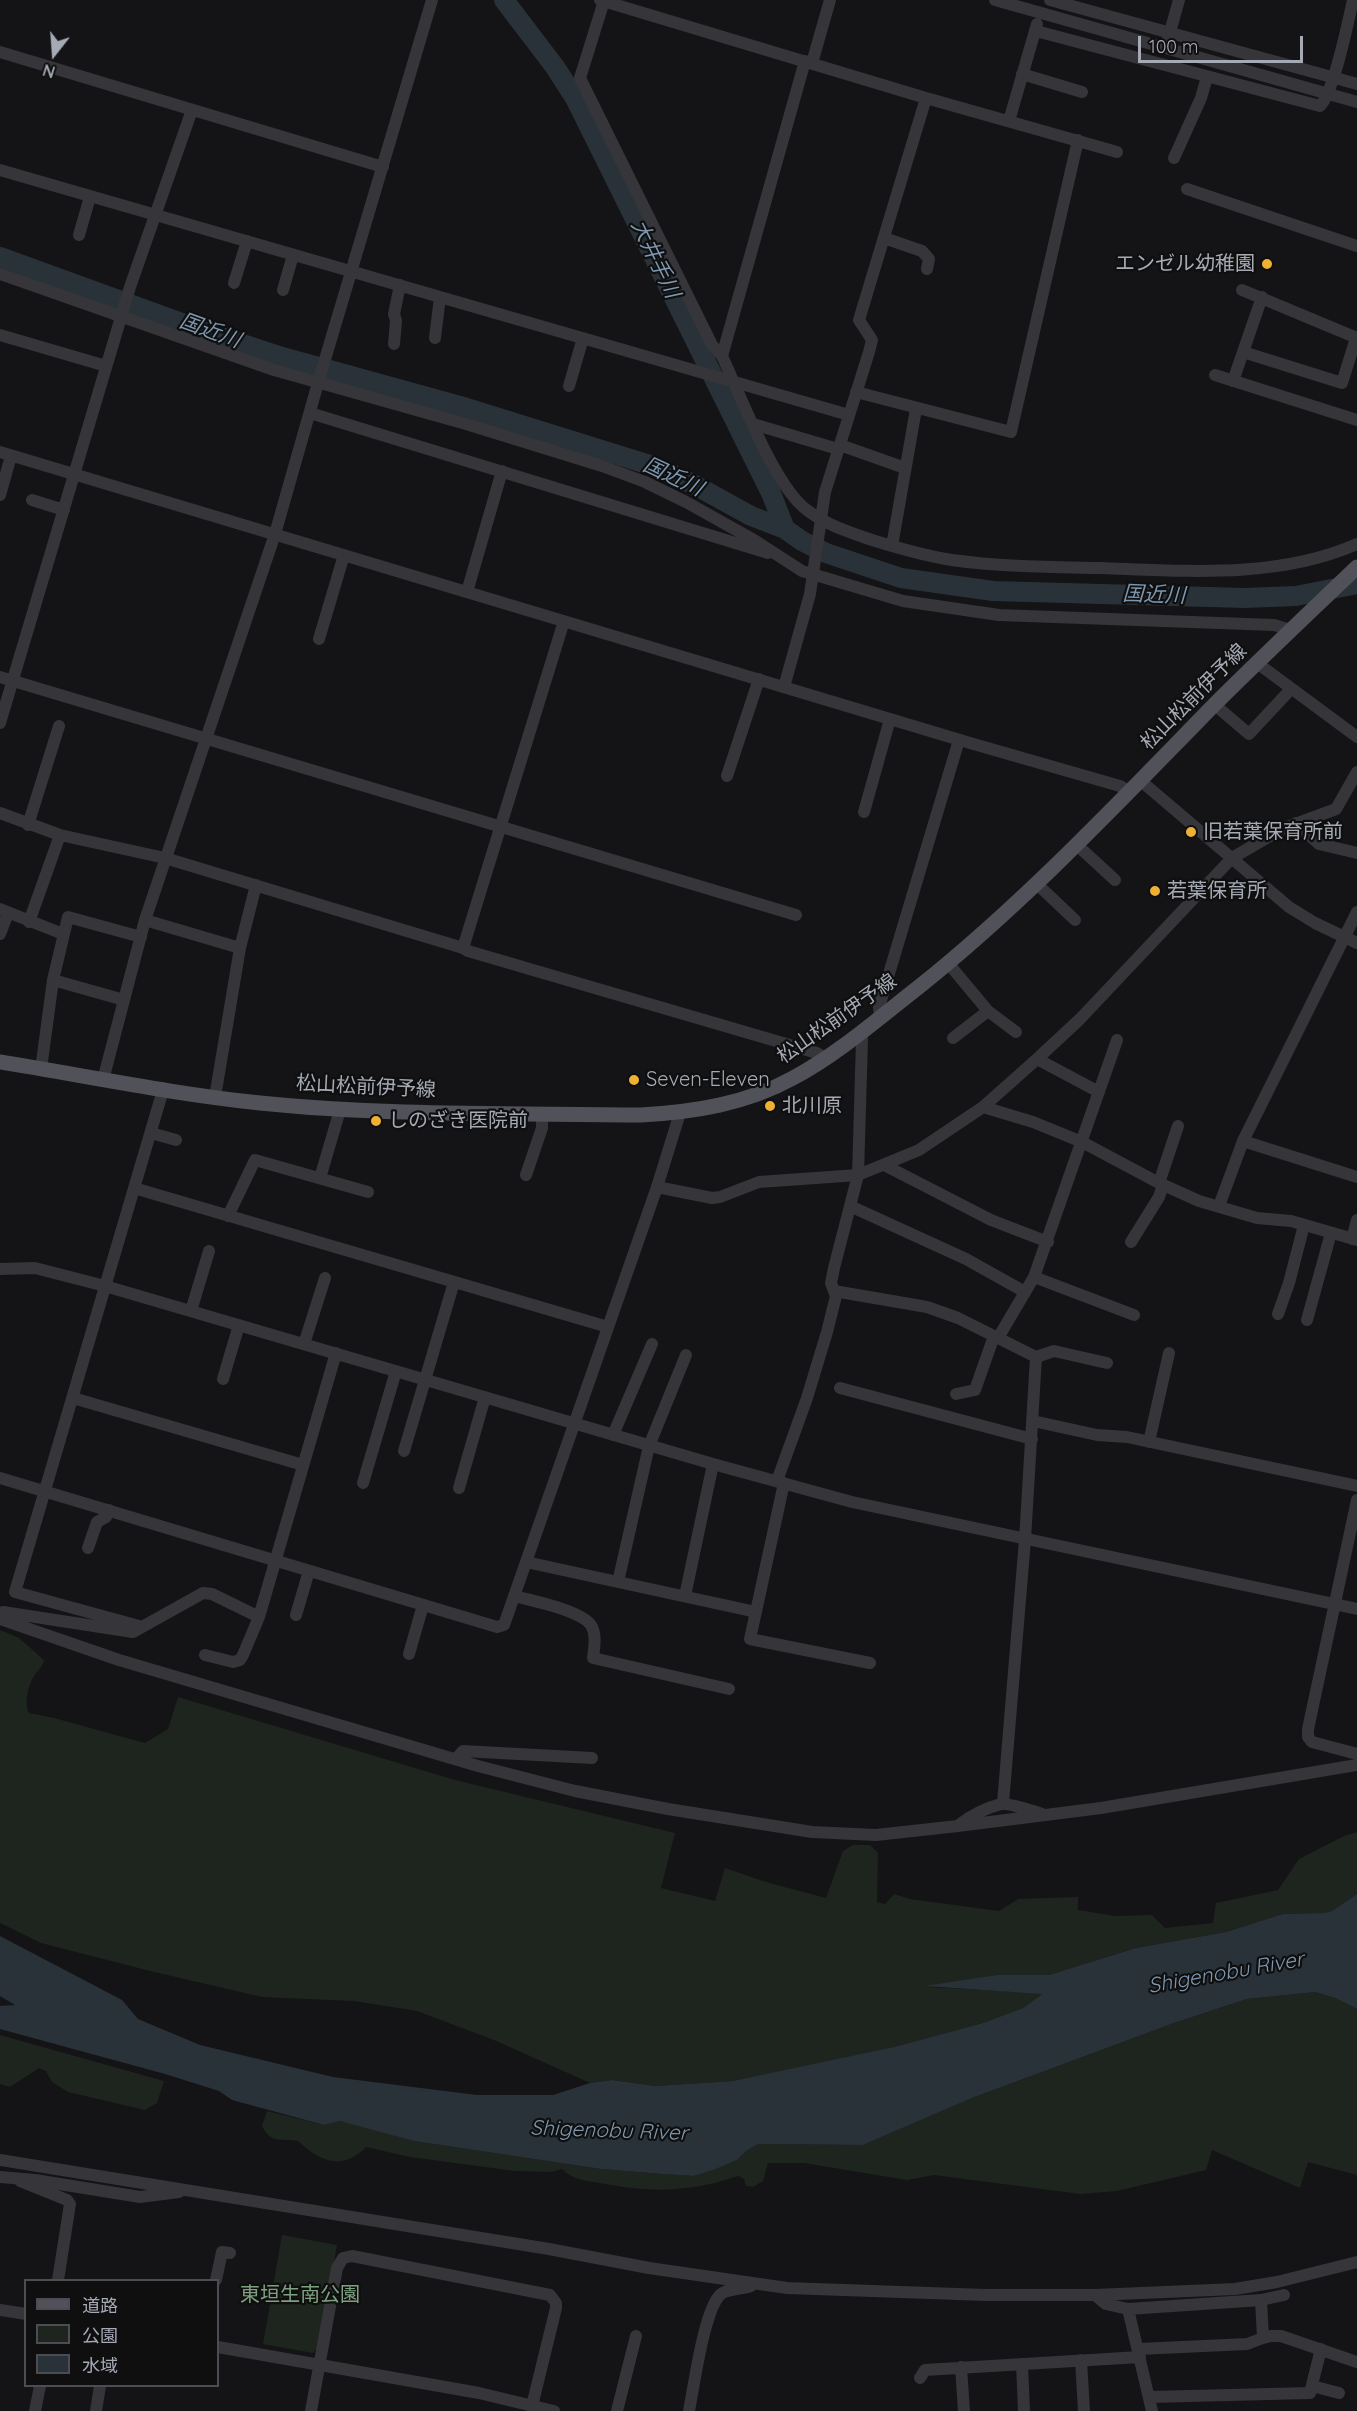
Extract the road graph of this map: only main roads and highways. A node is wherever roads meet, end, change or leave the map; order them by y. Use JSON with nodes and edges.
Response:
{"nodes":[{"id":1,"x":1357,"y":567,"type":"edge"},
{"id":2,"x":0,"y":1062,"type":"edge"}],
"edges":[{"from":1,"to":2,"type":"main road","name":"松山松前伊予線"}]}
